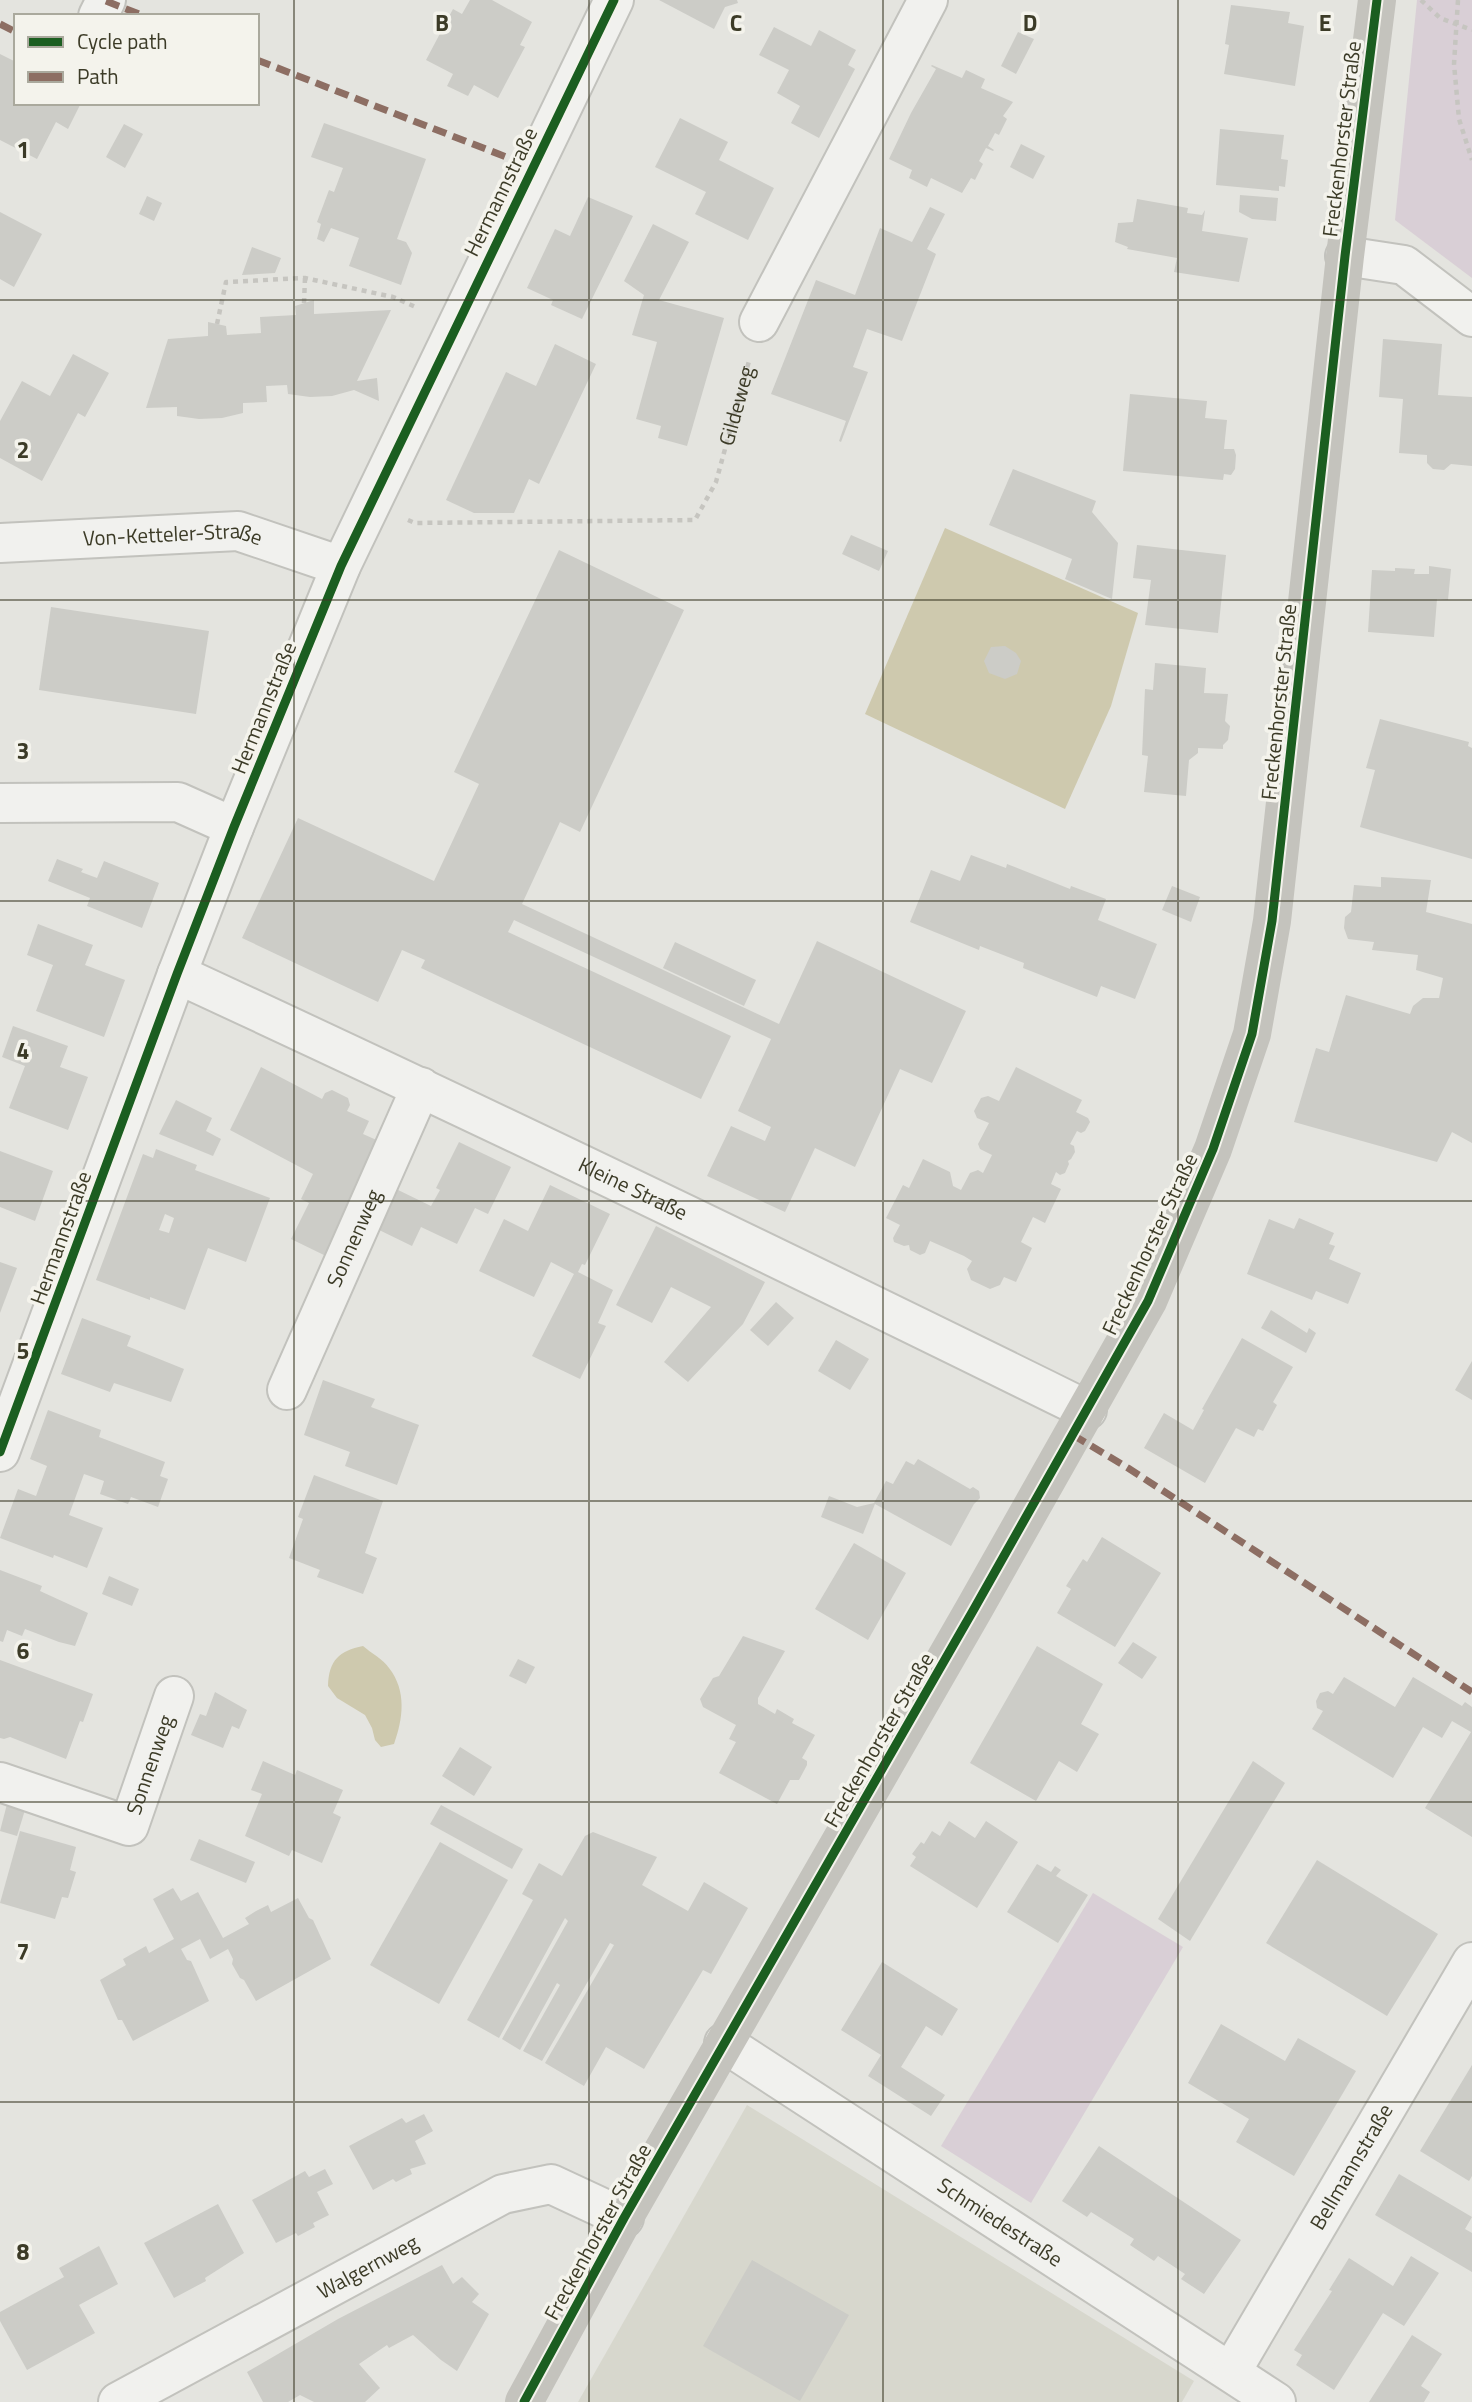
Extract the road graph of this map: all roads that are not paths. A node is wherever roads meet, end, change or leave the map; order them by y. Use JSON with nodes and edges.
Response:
{"nodes":[{"id":1,"x":614,"y":0,"type":"edge"},
{"id":2,"x":928,"y":0,"type":"edge"},
{"id":3,"x":1377,"y":0,"type":"edge"},
{"id":4,"x":1345,"y":256,"type":"junction"},
{"id":5,"x":1472,"y":317,"type":"edge"},
{"id":6,"x":759,"y":322,"type":"road end"},
{"id":7,"x":0,"y":543,"type":"edge"},
{"id":8,"x":341,"y":566,"type":"junction"},
{"id":9,"x":0,"y":803,"type":"edge"},
{"id":10,"x":233,"y":827,"type":"junction"},
{"id":11,"x":177,"y":974,"type":"junction"},
{"id":12,"x":421,"y":1087,"type":"junction"},
{"id":13,"x":287,"y":1390,"type":"dead end"},
{"id":14,"x":1087,"y":1410,"type":"junction"},
{"id":15,"x":0,"y":1452,"type":"edge"},
{"id":16,"x":174,"y":1696,"type":"dead end"},
{"id":17,"x":0,"y":1782,"type":"edge"},
{"id":18,"x":1472,"y":1962,"type":"edge"},
{"id":19,"x":724,"y":2043,"type":"junction"},
{"id":20,"x":624,"y":2218,"type":"junction"},
{"id":21,"x":1231,"y":2372,"type":"junction"},
{"id":22,"x":118,"y":2402,"type":"edge"},
{"id":23,"x":524,"y":2402,"type":"edge"},
{"id":24,"x":1276,"y":2402,"type":"edge"}],
"edges":[{"from":1,"to":8,"type":"street","name":"Hermannstraße"},
{"from":2,"to":6,"type":"street"},
{"from":3,"to":4,"type":"main road","name":"Freckenhorster Straße"},
{"from":4,"to":5,"type":"street"},
{"from":4,"to":14,"type":"main road","name":"Freckenhorster Straße"},
{"from":7,"to":8,"type":"street","name":"Von-Ketteler-Straße"},
{"from":8,"to":10,"type":"street","name":"Hermannstraße"},
{"from":9,"to":10,"type":"street"},
{"from":10,"to":11,"type":"street","name":"Hermannstraße"},
{"from":11,"to":12,"type":"street","name":"Kleine Straße"},
{"from":11,"to":15,"type":"street","name":"Hermannstraße"},
{"from":12,"to":13,"type":"street","name":"Sonnenweg"},
{"from":12,"to":14,"type":"street","name":"Kleine Straße"},
{"from":14,"to":19,"type":"main road","name":"Freckenhorster Straße"},
{"from":16,"to":17,"type":"street","name":"Sonnenweg"},
{"from":18,"to":21,"type":"street","name":"Bellmannstraße"},
{"from":19,"to":20,"type":"main road","name":"Freckenhorster Straße"},
{"from":19,"to":21,"type":"street","name":"Schmiedestraße"},
{"from":20,"to":22,"type":"street","name":"Walgernweg"},
{"from":20,"to":23,"type":"main road","name":"Freckenhorster Straße"},
{"from":21,"to":24,"type":"street","name":"Schmiedestraße"}]}
